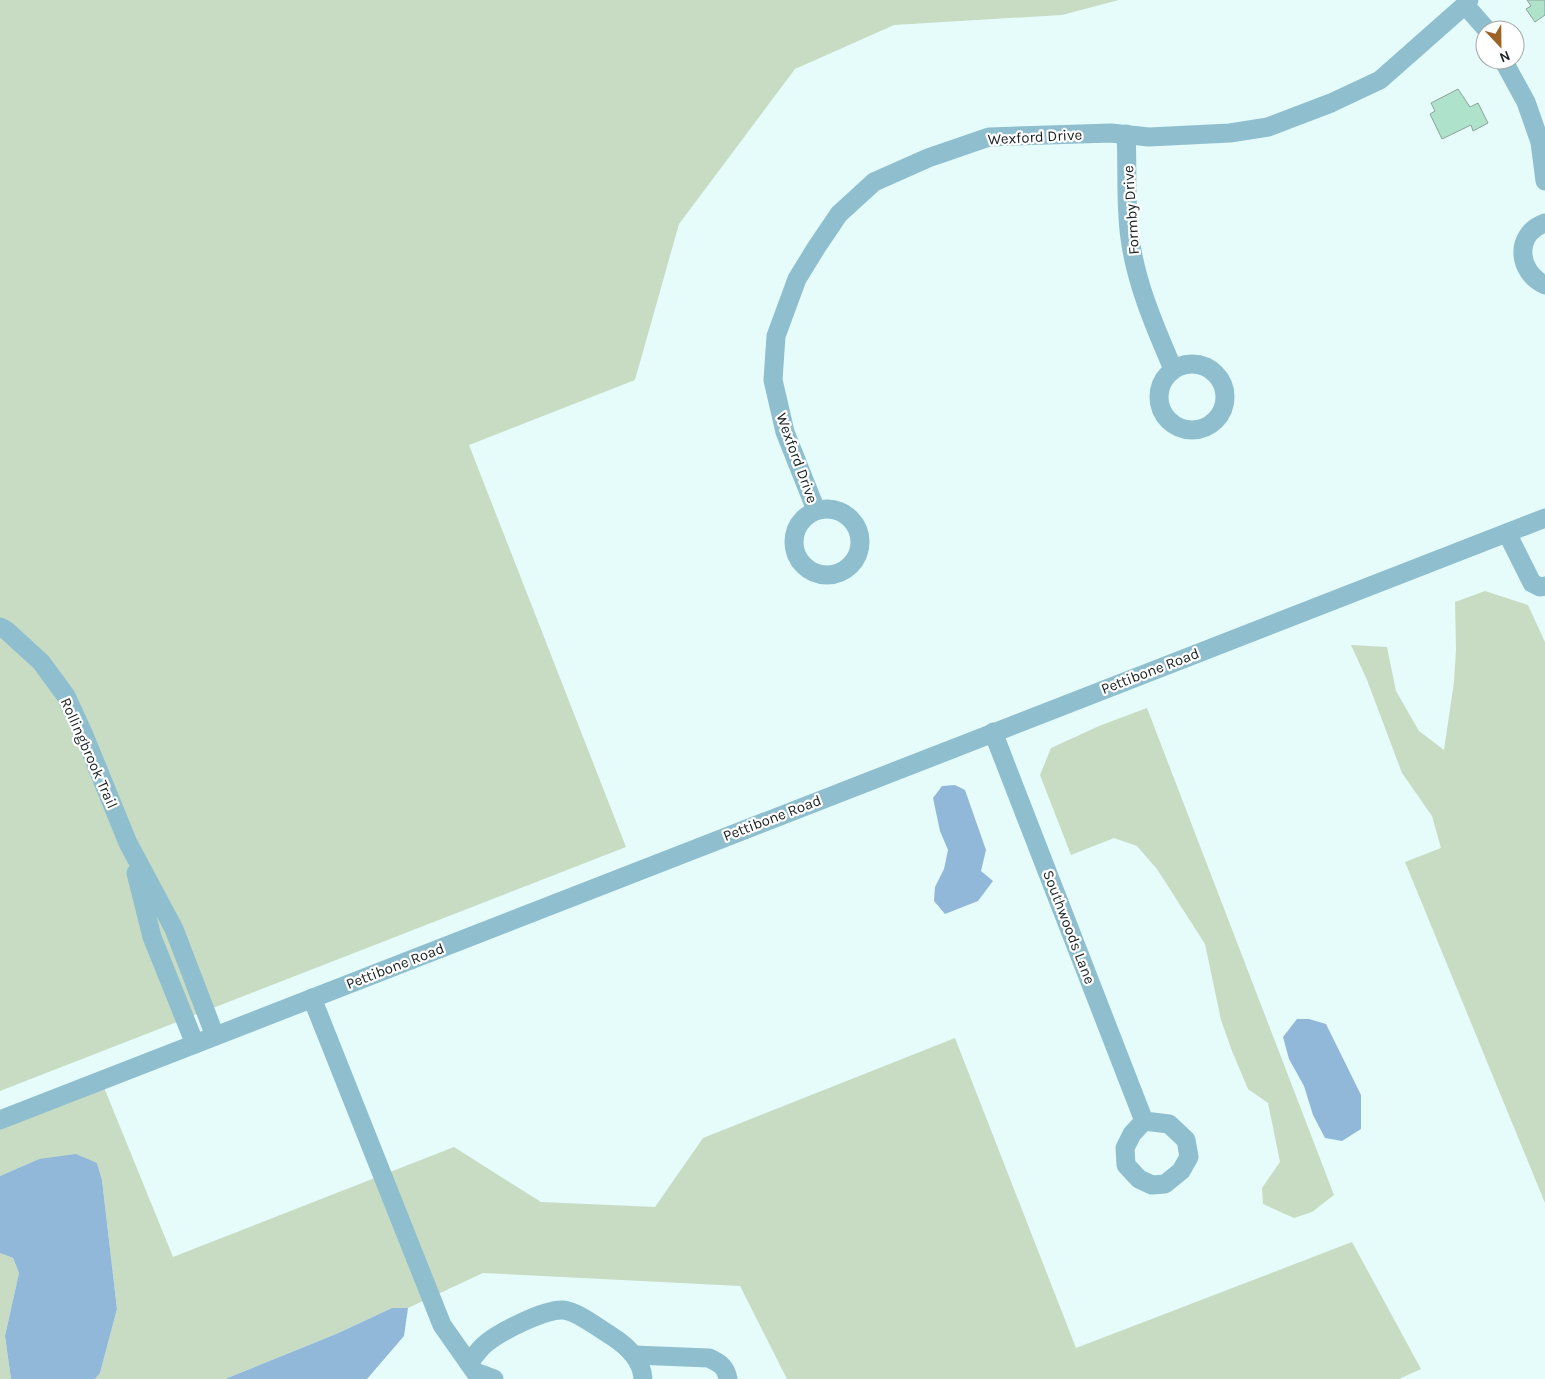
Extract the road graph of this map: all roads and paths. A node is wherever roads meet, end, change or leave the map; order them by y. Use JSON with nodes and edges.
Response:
{"nodes":[{"id":1,"x":1467,"y":3,"type":"edge"},
{"id":2,"x":1480,"y":20,"type":"edge"},
{"id":3,"x":1508,"y":70,"type":"edge"},
{"id":4,"x":1126,"y":134,"type":"junction"},
{"id":5,"x":1545,"y":181,"type":"edge"},
{"id":6,"x":1545,"y":223,"type":"edge"},
{"id":7,"x":1545,"y":285,"type":"edge"},
{"id":8,"x":1173,"y":369,"type":"dead end"},
{"id":9,"x":816,"y":510,"type":"dead end"},
{"id":10,"x":1545,"y":518,"type":"edge"},
{"id":11,"x":1507,"y":533,"type":"junction"},
{"id":12,"x":1545,"y":586,"type":"edge"},
{"id":13,"x":0,"y":627,"type":"edge"},
{"id":14,"x":993,"y":732,"type":"junction"},
{"id":15,"x":128,"y":843,"type":"junction"},
{"id":16,"x":312,"y":998,"type":"junction"},
{"id":17,"x":215,"y":1036,"type":"junction"},
{"id":18,"x":195,"y":1044,"type":"junction"},
{"id":19,"x":0,"y":1120,"type":"edge"},
{"id":20,"x":1144,"y":1121,"type":"dead end"},
{"id":21,"x":634,"y":1355,"type":"junction"},
{"id":22,"x":469,"y":1363,"type":"junction"},
{"id":23,"x":494,"y":1379,"type":"edge"},
{"id":24,"x":643,"y":1379,"type":"edge"},
{"id":25,"x":728,"y":1379,"type":"edge"}],
"edges":[{"from":1,"to":2,"type":"street"},
{"from":1,"to":4,"type":"street","name":"Wexford Drive"},
{"from":3,"to":5,"type":"street"},
{"from":4,"to":8,"type":"street","name":"Formby Drive"},
{"from":4,"to":9,"type":"street","name":"Wexford Drive"},
{"from":6,"to":7,"type":"street"},
{"from":10,"to":11,"type":"street","name":"Pettibone Road"},
{"from":11,"to":12,"type":"street"},
{"from":11,"to":14,"type":"street","name":"Pettibone Road"},
{"from":13,"to":15,"type":"street","name":"Rollingbrook Trail"},
{"from":14,"to":16,"type":"street","name":"Pettibone Road"},
{"from":14,"to":20,"type":"street","name":"Southwoods Lane"},
{"from":15,"to":17,"type":"street","name":"Rollingbrook Trail"},
{"from":15,"to":18,"type":"street","name":"Rollingbrook Trail"},
{"from":16,"to":17,"type":"street","name":"Pettibone Road"},
{"from":16,"to":22,"type":"street"},
{"from":17,"to":18,"type":"street","name":"Pettibone Road"},
{"from":18,"to":19,"type":"street","name":"Pettibone Road"},
{"from":21,"to":22,"type":"street"},
{"from":21,"to":24,"type":"street"},
{"from":21,"to":25,"type":"street"},
{"from":22,"to":23,"type":"street"}]}
